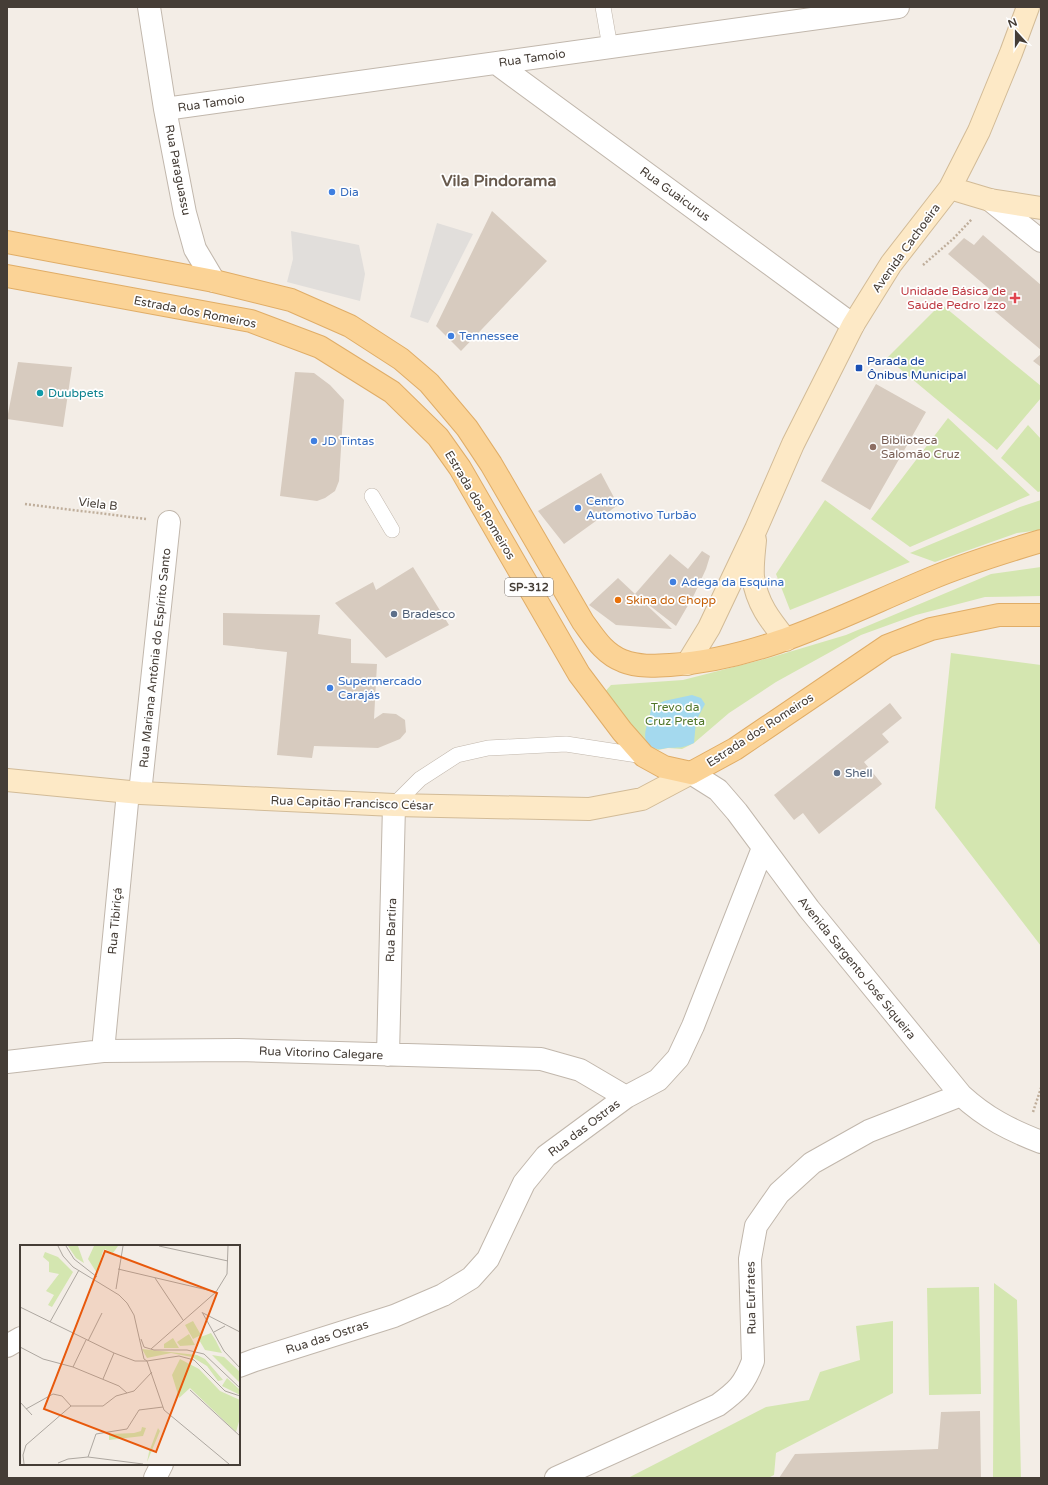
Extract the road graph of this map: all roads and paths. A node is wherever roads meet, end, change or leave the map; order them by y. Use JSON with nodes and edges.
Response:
{"nodes":[{"id":1,"x":149,"y":7,"type":"edge"},
{"id":2,"x":603,"y":7,"type":"edge"},
{"id":3,"x":898,"y":7,"type":"edge"},
{"id":4,"x":1028,"y":7,"type":"edge"},
{"id":5,"x":610,"y":47,"type":"junction"},
{"id":6,"x":496,"y":63,"type":"junction"},
{"id":7,"x":165,"y":109,"type":"junction"},
{"id":8,"x":950,"y":188,"type":"junction"},
{"id":9,"x":990,"y":200,"type":"junction"},
{"id":10,"x":1041,"y":208,"type":"edge"},
{"id":11,"x":1041,"y":241,"type":"edge"},
{"id":12,"x":7,"y":242,"type":"edge"},
{"id":13,"x":918,"y":270,"type":"dead end"},
{"id":14,"x":7,"y":276,"type":"edge"},
{"id":15,"x":214,"y":281,"type":"junction"},
{"id":16,"x":853,"y":325,"type":"junction"},
{"id":17,"x":372,"y":496,"type":"dead end"},
{"id":18,"x":25,"y":504,"type":"dead end"},
{"id":19,"x":169,"y":522,"type":"joint"},
{"id":20,"x":756,"y":529,"type":"junction"},
{"id":21,"x":392,"y":530,"type":"dead end"},
{"id":22,"x":1041,"y":541,"type":"edge"},
{"id":23,"x":1017,"y":548,"type":"junction"},
{"id":24,"x":1041,"y":549,"type":"edge"},
{"id":25,"x":1041,"y":615,"type":"edge"},
{"id":26,"x":786,"y":640,"type":"junction"},
{"id":27,"x":687,"y":664,"type":"junction"},
{"id":28,"x":644,"y":756,"type":"junction"},
{"id":29,"x":691,"y":773,"type":"junction"},
{"id":30,"x":7,"y":780,"type":"edge"},
{"id":31,"x":134,"y":792,"type":"junction"},
{"id":32,"x":394,"y":805,"type":"junction"},
{"id":33,"x":763,"y":848,"type":"junction"},
{"id":34,"x":103,"y":1051,"type":"junction"},
{"id":35,"x":388,"y":1055,"type":"junction"},
{"id":36,"x":7,"y":1062,"type":"edge"},
{"id":37,"x":961,"y":1095,"type":"junction"},
{"id":38,"x":626,"y":1097,"type":"junction"},
{"id":39,"x":1041,"y":1142,"type":"edge"},
{"id":40,"x":20,"y":1339,"type":"edge"},
{"id":41,"x":7,"y":1346,"type":"edge"},
{"id":42,"x":240,"y":1366,"type":"edge"},
{"id":43,"x":162,"y":1465,"type":"edge"},
{"id":44,"x":155,"y":1478,"type":"edge"},
{"id":45,"x":556,"y":1478,"type":"edge"}],
"edges":[{"from":1,"to":7,"type":"street","name":"Rua Paraguassu"},
{"from":2,"to":5,"type":"lane"},
{"from":3,"to":5,"type":"street","name":"Rua Tamoio"},
{"from":4,"to":8,"type":"street","name":"Avenida Cachoeira"},
{"from":5,"to":6,"type":"street","name":"Rua Tamoio"},
{"from":6,"to":7,"type":"street","name":"Rua Tamoio"},
{"from":6,"to":16,"type":"street","name":"Rua Guaicurus"},
{"from":7,"to":15,"type":"street","name":"Rua Paraguassu"},
{"from":8,"to":9,"type":"street"},
{"from":8,"to":16,"type":"street","name":"Avenida Cachoeira"},
{"from":9,"to":10,"type":"street"},
{"from":9,"to":11,"type":"street"},
{"from":9,"to":13,"type":"path"},
{"from":12,"to":15,"type":"main road","number":"SP-312"},
{"from":14,"to":28,"type":"main road","name":"Estrada dos Romeiros","number":"SP-312"},
{"from":15,"to":27,"type":"main road","number":"SP-312"},
{"from":16,"to":20,"type":"street","name":"Avenida Cachoeira"},
{"from":17,"to":21,"type":"lane"},
{"from":18,"to":19,"type":"path","name":"Viela B"},
{"from":19,"to":31,"type":"street","name":"Rua Mariana Antônia do Espírito Santo"},
{"from":20,"to":26,"type":"street","name":"Avenida Cachoeira"},
{"from":20,"to":27,"type":"street","name":"Avenida Cachoeira"},
{"from":22,"to":23,"type":"main road","number":"SP-312"},
{"from":23,"to":24,"type":"main road"},
{"from":23,"to":26,"type":"main road","number":"SP-312"},
{"from":25,"to":29,"type":"main road","name":"Estrada dos Romeiros"},
{"from":26,"to":27,"type":"main road","number":"SP-312"},
{"from":28,"to":29,"type":"main road","name":"Estrada dos Romeiros","number":"SP-312"},
{"from":28,"to":32,"type":"lane"},
{"from":29,"to":32,"type":"street","name":"Rua Capitão Francisco César"},
{"from":29,"to":33,"type":"street","name":"Avenida Sargento José Siqueira"},
{"from":30,"to":31,"type":"street","name":"Rua Capitão Francisco César"},
{"from":31,"to":32,"type":"street","name":"Rua Capitão Francisco César"},
{"from":31,"to":34,"type":"street","name":"Rua Tibiriçá"},
{"from":32,"to":35,"type":"street","name":"Rua Bartira"},
{"from":33,"to":37,"type":"street","name":"Avenida Sargento José Siqueira"},
{"from":33,"to":38,"type":"street","name":"Rua das Ostras"},
{"from":34,"to":35,"type":"street","name":"Rua Vitorino Calegare"},
{"from":34,"to":36,"type":"street","name":"Rua Vitorino Calegare"},
{"from":35,"to":38,"type":"street","name":"Rua Vitorino Calegare"},
{"from":37,"to":39,"type":"street","name":"Avenida Sargento José Siqueira"},
{"from":37,"to":45,"type":"street","name":"Rua Eufrates"},
{"from":38,"to":42,"type":"street","name":"Rua das Ostras"},
{"from":40,"to":41,"type":"street"},
{"from":43,"to":44,"type":"street"}]}
